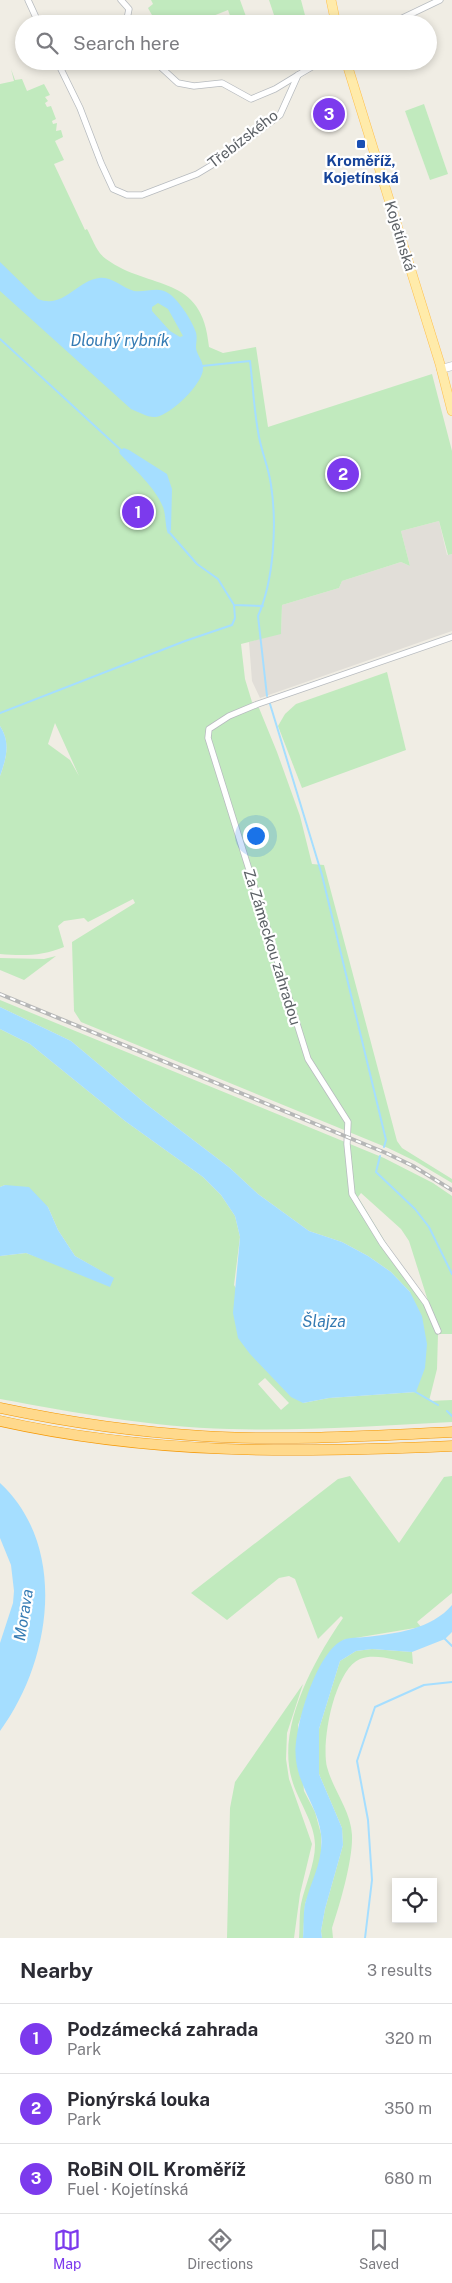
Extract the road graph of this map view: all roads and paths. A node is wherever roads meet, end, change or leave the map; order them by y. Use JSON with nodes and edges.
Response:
{"nodes":[{"id":1,"x":28,"y":0,"type":"edge"},
{"id":2,"x":121,"y":0,"type":"edge"},
{"id":3,"x":330,"y":0,"type":"edge"},
{"id":4,"x":440,"y":0,"type":"edge"},
{"id":5,"x":36,"y":15,"type":"edge"},
{"id":6,"x":127,"y":15,"type":"edge"},
{"id":7,"x":334,"y":15,"type":"edge"},
{"id":8,"x":409,"y":15,"type":"edge"},
{"id":9,"x":61,"y":70,"type":"edge"},
{"id":10,"x":164,"y":70,"type":"edge"},
{"id":11,"x":307,"y":70,"type":"edge"},
{"id":12,"x":349,"y":70,"type":"edge"},
{"id":13,"x":298,"y":75,"type":"junction"},
{"id":14,"x":452,"y":366,"type":"edge"},
{"id":15,"x":441,"y":370,"type":"junction"},
{"id":16,"x":452,"y":411,"type":"edge"},
{"id":17,"x":452,"y":637,"type":"edge"},
{"id":18,"x":438,"y":1331,"type":"dead end"},
{"id":19,"x":0,"y":1408,"type":"edge"},
{"id":20,"x":0,"y":1421,"type":"edge"},
{"id":21,"x":452,"y":1426,"type":"edge"},
{"id":22,"x":452,"y":1432,"type":"edge"},
{"id":23,"x":274,"y":1438,"type":"junction"},
{"id":24,"x":452,"y":1447,"type":"edge"}],
"edges":[{"from":1,"to":5,"type":"street"},
{"from":2,"to":6,"type":"street"},
{"from":3,"to":7,"type":"main road"},
{"from":4,"to":8,"type":"street"},
{"from":9,"to":13,"type":"street","name":"Třebízského"},
{"from":10,"to":13,"type":"street"},
{"from":11,"to":13,"type":"street"},
{"from":12,"to":15,"type":"main road","name":"Kojetínská"},
{"from":14,"to":15,"type":"main road"},
{"from":15,"to":16,"type":"main road","name":"Kojetínská"},
{"from":17,"to":18,"type":"street","name":"Za Zámeckou zahradou"},
{"from":19,"to":23,"type":"highway"},
{"from":20,"to":24,"type":"highway"},
{"from":21,"to":23,"type":"highway"},
{"from":22,"to":23,"type":"highway"}]}
